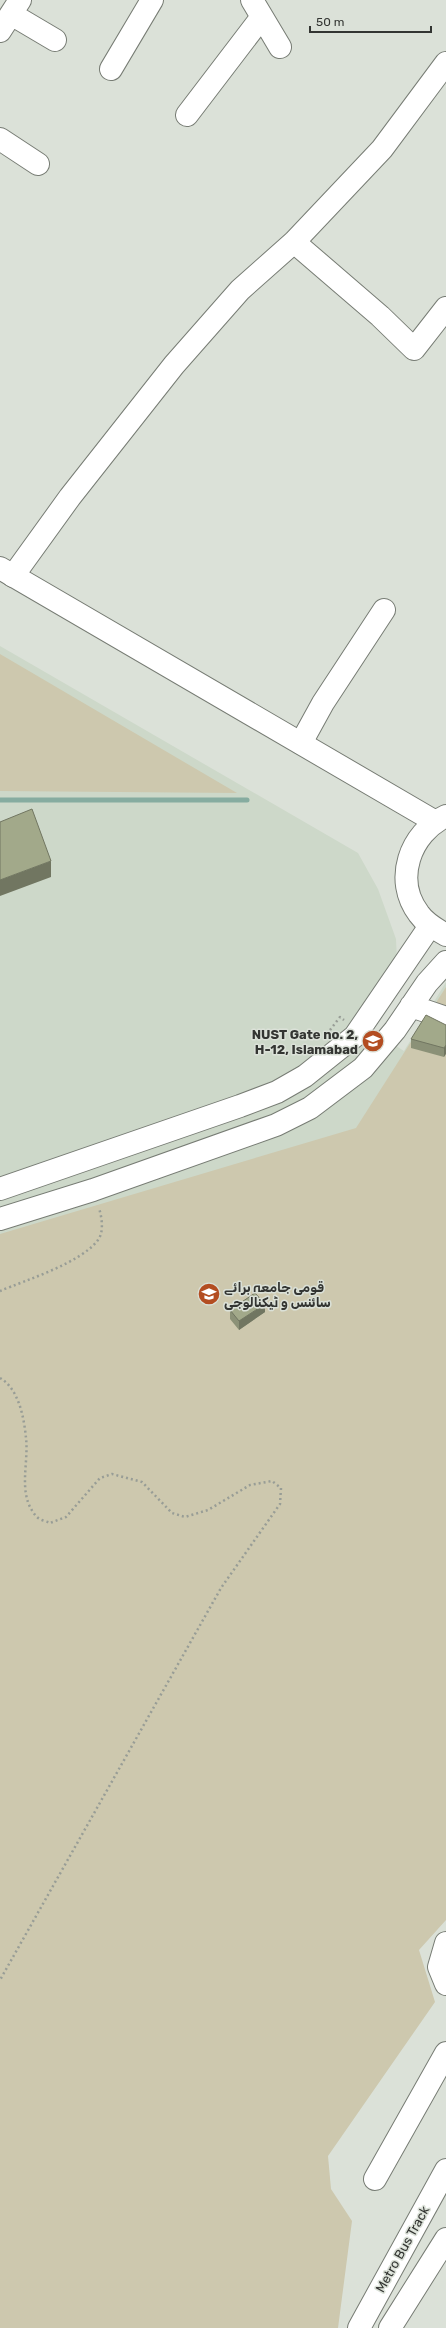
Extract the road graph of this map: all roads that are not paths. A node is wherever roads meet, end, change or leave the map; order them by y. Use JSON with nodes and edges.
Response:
{"nodes":[{"id":1,"x":152,"y":0,"type":"edge"},
{"id":2,"x":256,"y":9,"type":"edge"},
{"id":3,"x":10,"y":15,"type":"edge"},
{"id":4,"x":55,"y":40,"type":"dead end"},
{"id":5,"x":280,"y":47,"type":"dead end"},
{"id":6,"x":446,"y":63,"type":"edge"},
{"id":7,"x":111,"y":69,"type":"dead end"},
{"id":8,"x":187,"y":115,"type":"dead end"},
{"id":9,"x":0,"y":139,"type":"edge"},
{"id":10,"x":38,"y":164,"type":"dead end"},
{"id":11,"x":294,"y":242,"type":"junction"},
{"id":12,"x":446,"y":308,"type":"edge"},
{"id":13,"x":6,"y":572,"type":"edge"},
{"id":14,"x":384,"y":610,"type":"dead end"},
{"id":15,"x":300,"y":743,"type":"junction"},
{"id":16,"x":440,"y":818,"type":"edge"},
{"id":17,"x":438,"y":930,"type":"edge"},
{"id":18,"x":446,"y":962,"type":"edge"},
{"id":19,"x":411,"y":1006,"type":"junction"},
{"id":20,"x":446,"y":1018,"type":"edge"},
{"id":21,"x":0,"y":1189,"type":"edge"},
{"id":22,"x":0,"y":1219,"type":"edge"},
{"id":23,"x":446,"y":1943,"type":"edge"},
{"id":24,"x":446,"y":1984,"type":"edge"},
{"id":25,"x":446,"y":2053,"type":"edge"},
{"id":26,"x":446,"y":2170,"type":"edge"},
{"id":27,"x":375,"y":2179,"type":"dead end"},
{"id":28,"x":446,"y":2239,"type":"edge"},
{"id":29,"x":359,"y":2328,"type":"edge"},
{"id":30,"x":390,"y":2328,"type":"edge"}],
"edges":[{"from":1,"to":7,"type":"street"},
{"from":2,"to":5,"type":"street"},
{"from":2,"to":8,"type":"street"},
{"from":3,"to":4,"type":"street"},
{"from":6,"to":11,"type":"street"},
{"from":9,"to":10,"type":"street"},
{"from":11,"to":12,"type":"street"},
{"from":11,"to":13,"type":"street"},
{"from":13,"to":15,"type":"street"},
{"from":14,"to":15,"type":"street"},
{"from":15,"to":16,"type":"street"},
{"from":16,"to":17,"type":"street"},
{"from":17,"to":21,"type":"street"},
{"from":18,"to":19,"type":"street"},
{"from":19,"to":20,"type":"street"},
{"from":19,"to":22,"type":"street"},
{"from":23,"to":24,"type":"street"},
{"from":25,"to":27,"type":"street"},
{"from":26,"to":29,"type":"street","name":"Metro Bus Track"},
{"from":28,"to":30,"type":"street"}]}
